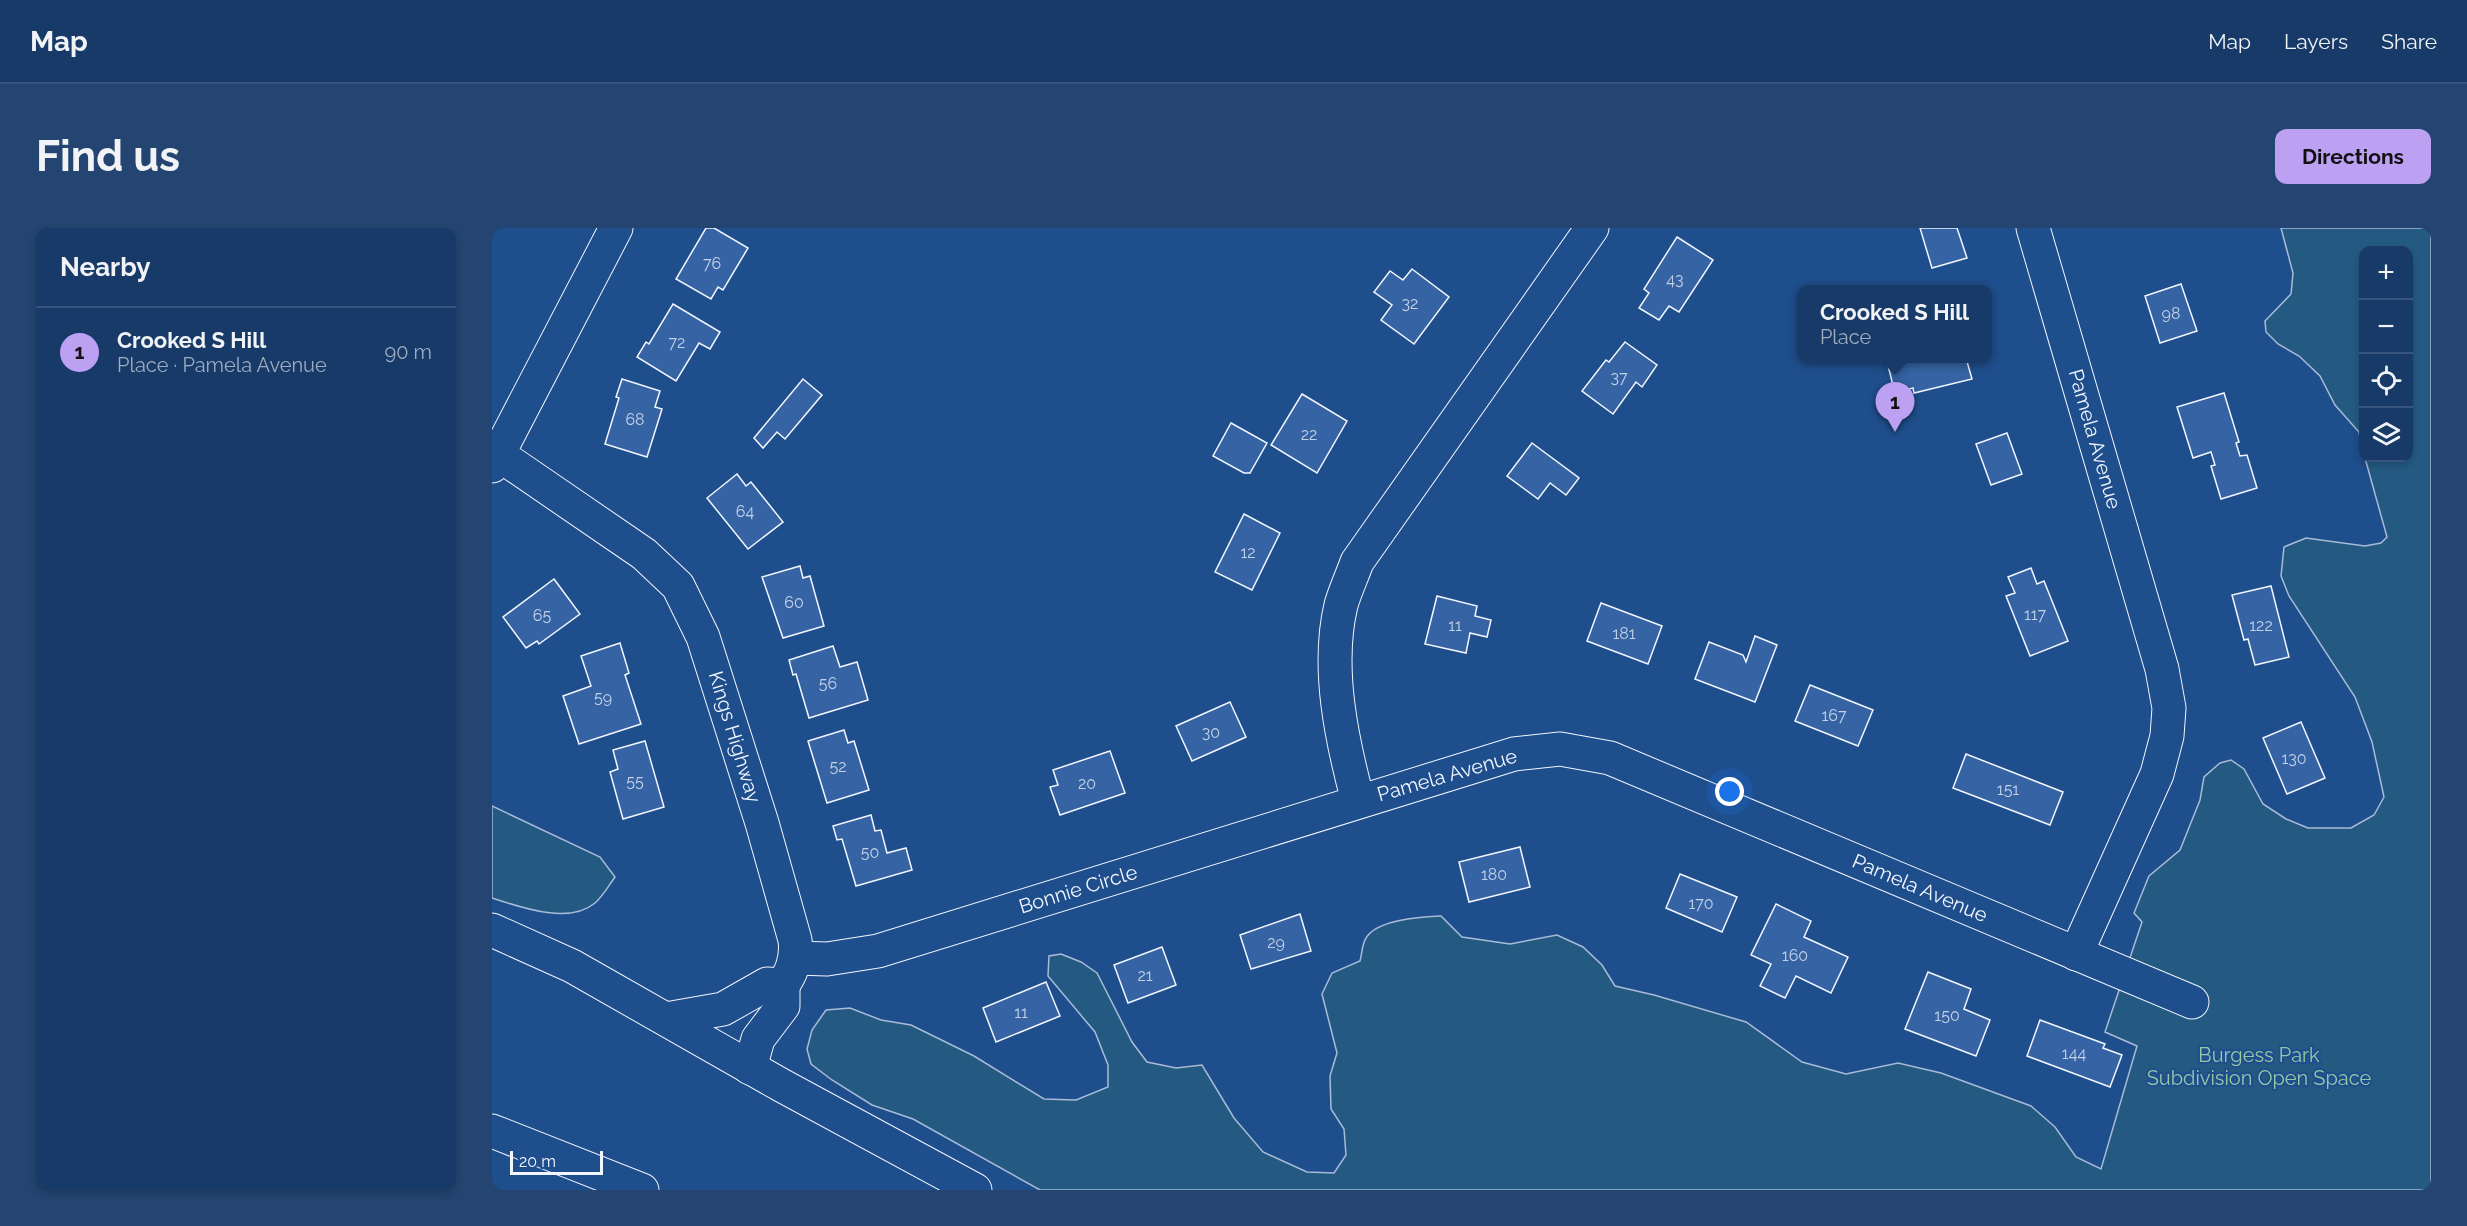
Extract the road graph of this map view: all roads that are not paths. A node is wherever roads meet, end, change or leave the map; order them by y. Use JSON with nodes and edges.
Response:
{"nodes":[{"id":1,"x":616,"y":228,"type":"edge"},
{"id":2,"x":1592,"y":228,"type":"edge"},
{"id":3,"x":2034,"y":228,"type":"edge"},
{"id":4,"x":495,"y":460,"type":"edge"},
{"id":5,"x":1358,"y":801,"type":"junction"},
{"id":6,"x":492,"y":930,"type":"edge"},
{"id":7,"x":2076,"y":954,"type":"junction"},
{"id":8,"x":789,"y":972,"type":"junction"},
{"id":9,"x":2192,"y":1002,"type":"dead end"},
{"id":10,"x":666,"y":1019,"type":"junction"},
{"id":11,"x":750,"y":1068,"type":"junction"},
{"id":12,"x":492,"y":1132,"type":"edge"},
{"id":13,"x":620,"y":1190,"type":"edge"},
{"id":14,"x":642,"y":1190,"type":"edge"},
{"id":15,"x":975,"y":1190,"type":"edge"}],
"edges":[{"from":1,"to":4,"type":"main road","name":"Kings Highway"},
{"from":2,"to":5,"type":"main road","name":"Pamela Avenue"},
{"from":3,"to":7,"type":"main road","name":"Pamela Avenue"},
{"from":4,"to":8,"type":"main road","name":"Kings Highway"},
{"from":5,"to":7,"type":"main road","name":"Pamela Avenue"},
{"from":5,"to":8,"type":"main road","name":"Bonnie Circle"},
{"from":6,"to":10,"type":"main road"},
{"from":7,"to":9,"type":"main road","name":"Pamela Avenue"},
{"from":8,"to":10,"type":"main road"},
{"from":8,"to":11,"type":"main road","name":"Kings Highway"},
{"from":10,"to":11,"type":"main road"},
{"from":11,"to":15,"type":"main road"},
{"from":12,"to":13,"type":"main road"},
{"from":12,"to":14,"type":"main road"}]}
